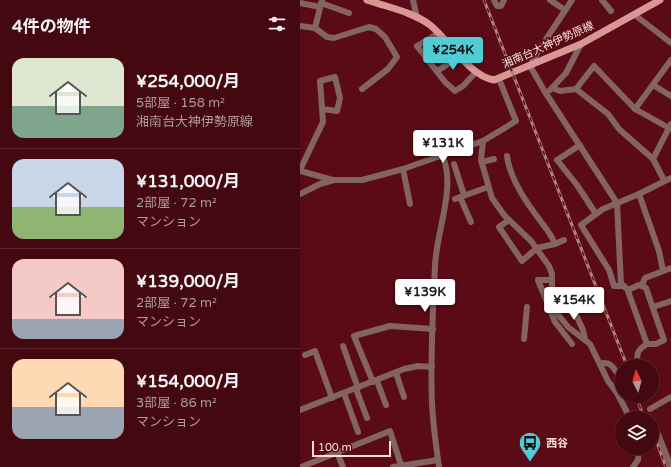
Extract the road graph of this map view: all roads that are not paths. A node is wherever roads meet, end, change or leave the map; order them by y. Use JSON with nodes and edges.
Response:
{"nodes":[{"id":1,"x":367,"y":0,"type":"edge"},
{"id":2,"x":413,"y":0,"type":"edge"},
{"id":3,"x":494,"y":0,"type":"edge"},
{"id":4,"x":504,"y":0,"type":"edge"},
{"id":5,"x":550,"y":0,"type":"edge"},
{"id":6,"x":572,"y":0,"type":"edge"},
{"id":7,"x":658,"y":0,"type":"edge"},
{"id":8,"x":607,"y":2,"type":"edge"},
{"id":9,"x":300,"y":3,"type":"edge"},
{"id":10,"x":321,"y":3,"type":"edge"},
{"id":11,"x":565,"y":10,"type":"junction"},
{"id":12,"x":611,"y":11,"type":"dead end"},
{"id":13,"x":349,"y":13,"type":"dead end"},
{"id":14,"x":635,"y":15,"type":"junction"},
{"id":15,"x":418,"y":18,"type":"junction"},
{"id":16,"x":300,"y":26,"type":"edge"},
{"id":17,"x":315,"y":28,"type":"junction"},
{"id":18,"x":439,"y":33,"type":"junction"},
{"id":19,"x":671,"y":43,"type":"edge"},
{"id":20,"x":581,"y":44,"type":"junction"},
{"id":21,"x":460,"y":56,"type":"junction"},
{"id":22,"x":671,"y":60,"type":"edge"},
{"id":23,"x":530,"y":66,"type":"junction"},
{"id":24,"x":437,"y":71,"type":"junction"},
{"id":25,"x":476,"y":72,"type":"junction"},
{"id":26,"x":499,"y":79,"type":"junction"},
{"id":27,"x":653,"y":85,"type":"junction"},
{"id":28,"x":552,"y":88,"type":"junction"},
{"id":29,"x":576,"y":88,"type":"junction"},
{"id":30,"x":362,"y":89,"type":"dead end"},
{"id":31,"x":547,"y":95,"type":"junction"},
{"id":32,"x":671,"y":96,"type":"edge"},
{"id":33,"x":322,"y":109,"type":"junction"},
{"id":34,"x":635,"y":109,"type":"junction"},
{"id":35,"x":670,"y":126,"type":"edge"},
{"id":36,"x":483,"y":141,"type":"junction"},
{"id":37,"x":580,"y":145,"type":"junction"},
{"id":38,"x":442,"y":154,"type":"junction"},
{"id":39,"x":507,"y":156,"type":"dead end"},
{"id":40,"x":494,"y":159,"type":"dead end"},
{"id":41,"x":653,"y":159,"type":"junction"},
{"id":42,"x":482,"y":162,"type":"junction"},
{"id":43,"x":454,"y":164,"type":"dead end"},
{"id":44,"x":403,"y":168,"type":"junction"},
{"id":45,"x":300,"y":170,"type":"edge"},
{"id":46,"x":668,"y":177,"type":"edge"},
{"id":47,"x":334,"y":180,"type":"junction"},
{"id":48,"x":488,"y":187,"type":"junction"},
{"id":49,"x":300,"y":194,"type":"edge"},
{"id":50,"x":639,"y":194,"type":"junction"},
{"id":51,"x":460,"y":197,"type":"junction"},
{"id":52,"x":617,"y":203,"type":"junction"},
{"id":53,"x":410,"y":204,"type":"dead end"},
{"id":54,"x":596,"y":214,"type":"junction"},
{"id":55,"x":508,"y":220,"type":"junction"},
{"id":56,"x":471,"y":222,"type":"dead end"},
{"id":57,"x":564,"y":240,"type":"dead end"},
{"id":58,"x":555,"y":244,"type":"junction"},
{"id":59,"x":537,"y":248,"type":"junction"},
{"id":60,"x":671,"y":268,"type":"edge"},
{"id":61,"x":663,"y":271,"type":"junction"},
{"id":62,"x":551,"y":280,"type":"junction"},
{"id":63,"x":642,"y":285,"type":"junction"},
{"id":64,"x":626,"y":288,"type":"junction"},
{"id":65,"x":671,"y":301,"type":"edge"},
{"id":66,"x":528,"y":307,"type":"dead end"},
{"id":67,"x":555,"y":307,"type":"junction"},
{"id":68,"x":652,"y":308,"type":"junction"},
{"id":69,"x":433,"y":329,"type":"junction"},
{"id":70,"x":671,"y":338,"type":"edge"},
{"id":71,"x":524,"y":339,"type":"dead end"},
{"id":72,"x":585,"y":339,"type":"junction"},
{"id":73,"x":664,"y":340,"type":"junction"},
{"id":74,"x":572,"y":344,"type":"dead end"},
{"id":75,"x":647,"y":344,"type":"junction"},
{"id":76,"x":343,"y":346,"type":"dead end"},
{"id":77,"x":305,"y":355,"type":"dead end"},
{"id":78,"x":637,"y":359,"type":"edge"},
{"id":79,"x":600,"y":364,"type":"junction"},
{"id":80,"x":432,"y":367,"type":"junction"},
{"id":81,"x":615,"y":370,"type":"edge"},
{"id":82,"x":396,"y":373,"type":"junction"},
{"id":83,"x":375,"y":381,"type":"junction"},
{"id":84,"x":357,"y":388,"type":"junction"},
{"id":85,"x":344,"y":393,"type":"junction"},
{"id":86,"x":404,"y":396,"type":"dead end"},
{"id":87,"x":671,"y":397,"type":"edge"},
{"id":88,"x":332,"y":398,"type":"junction"},
{"id":89,"x":386,"y":405,"type":"dead end"},
{"id":90,"x":650,"y":409,"type":"dead end"},
{"id":91,"x":300,"y":410,"type":"edge"},
{"id":92,"x":626,"y":411,"type":"edge"},
{"id":93,"x":367,"y":418,"type":"dead end"},
{"id":94,"x":358,"y":432,"type":"dead end"},
{"id":95,"x":659,"y":436,"type":"edge"},
{"id":96,"x":337,"y":452,"type":"junction"},
{"id":97,"x":638,"y":455,"type":"edge"},
{"id":98,"x":669,"y":458,"type":"edge"},
{"id":99,"x":438,"y":464,"type":"edge"},
{"id":100,"x":401,"y":465,"type":"junction"},
{"id":101,"x":301,"y":467,"type":"edge"},
{"id":102,"x":343,"y":467,"type":"edge"},
{"id":103,"x":393,"y":467,"type":"edge"},
{"id":104,"x":633,"y":467,"type":"edge"},
{"id":105,"x":671,"y":467,"type":"edge"}],
"edges":[{"from":1,"to":15,"type":"main road","name":"湘南台大神伊勢原線"},
{"from":2,"to":15,"type":"street"},
{"from":3,"to":4,"type":"street"},
{"from":5,"to":11,"type":"street"},
{"from":6,"to":11,"type":"street"},
{"from":7,"to":14,"type":"main road","name":"湘南台大神伊勢原線"},
{"from":8,"to":12,"type":"street"},
{"from":9,"to":10,"type":"street"},
{"from":10,"to":13,"type":"street"},
{"from":10,"to":17,"type":"street"},
{"from":11,"to":23,"type":"street"},
{"from":14,"to":19,"type":"street"},
{"from":14,"to":20,"type":"main road","name":"湘南台大神伊勢原線"},
{"from":15,"to":18,"type":"main road","name":"湘南台大神伊勢原線"},
{"from":16,"to":17,"type":"street"},
{"from":17,"to":30,"type":"street"},
{"from":18,"to":21,"type":"main road","name":"湘南台大神伊勢原線"},
{"from":18,"to":24,"type":"street"},
{"from":20,"to":23,"type":"main road","name":"湘南台大神伊勢原線"},
{"from":20,"to":28,"type":"street"},
{"from":21,"to":24,"type":"street"},
{"from":21,"to":25,"type":"main road","name":"湘南台大神伊勢原線"},
{"from":22,"to":27,"type":"street"},
{"from":23,"to":26,"type":"main road","name":"湘南台大神伊勢原線"},
{"from":23,"to":31,"type":"street"},
{"from":24,"to":25,"type":"street"},
{"from":25,"to":26,"type":"main road","name":"湘南台大神伊勢原線"},
{"from":26,"to":36,"type":"street"},
{"from":27,"to":32,"type":"street"},
{"from":27,"to":34,"type":"street"},
{"from":28,"to":29,"type":"street"},
{"from":28,"to":31,"type":"street"},
{"from":29,"to":34,"type":"street"},
{"from":29,"to":41,"type":"street"},
{"from":31,"to":37,"type":"street"},
{"from":33,"to":33,"type":"street"},
{"from":33,"to":45,"type":"street"},
{"from":34,"to":35,"type":"street"},
{"from":35,"to":41,"type":"street"},
{"from":36,"to":38,"type":"street"},
{"from":36,"to":42,"type":"street"},
{"from":37,"to":52,"type":"street"},
{"from":37,"to":54,"type":"street"},
{"from":38,"to":44,"type":"street"},
{"from":38,"to":69,"type":"street"},
{"from":39,"to":58,"type":"street"},
{"from":40,"to":42,"type":"street"},
{"from":41,"to":46,"type":"street"},
{"from":42,"to":48,"type":"street"},
{"from":43,"to":51,"type":"street"},
{"from":44,"to":47,"type":"street"},
{"from":44,"to":53,"type":"street"},
{"from":45,"to":47,"type":"street"},
{"from":46,"to":50,"type":"street"},
{"from":47,"to":49,"type":"street"},
{"from":48,"to":51,"type":"street"},
{"from":48,"to":55,"type":"street"},
{"from":50,"to":52,"type":"street"},
{"from":50,"to":61,"type":"street"},
{"from":51,"to":56,"type":"street"},
{"from":52,"to":54,"type":"street"},
{"from":52,"to":64,"type":"street"},
{"from":54,"to":64,"type":"street"},
{"from":55,"to":59,"type":"street"},
{"from":55,"to":59,"type":"street"},
{"from":57,"to":58,"type":"street"},
{"from":58,"to":59,"type":"street"},
{"from":59,"to":62,"type":"street"},
{"from":60,"to":61,"type":"street"},
{"from":61,"to":63,"type":"street"},
{"from":62,"to":67,"type":"street"},
{"from":62,"to":74,"type":"street"},
{"from":63,"to":64,"type":"street"},
{"from":63,"to":68,"type":"street"},
{"from":64,"to":75,"type":"street"},
{"from":65,"to":68,"type":"street"},
{"from":66,"to":71,"type":"street"},
{"from":67,"to":72,"type":"street"},
{"from":67,"to":72,"type":"street"},
{"from":68,"to":73,"type":"street"},
{"from":69,"to":80,"type":"street"},
{"from":69,"to":83,"type":"street"},
{"from":70,"to":73,"type":"street"},
{"from":72,"to":79,"type":"street"},
{"from":73,"to":75,"type":"street"},
{"from":75,"to":78,"type":"street"},
{"from":76,"to":84,"type":"street"},
{"from":77,"to":88,"type":"street"},
{"from":79,"to":81,"type":"street"},
{"from":79,"to":92,"type":"street"},
{"from":80,"to":82,"type":"street"},
{"from":80,"to":99,"type":"street"},
{"from":82,"to":83,"type":"street"},
{"from":82,"to":86,"type":"street"},
{"from":83,"to":84,"type":"street"},
{"from":83,"to":89,"type":"street"},
{"from":84,"to":85,"type":"street"},
{"from":84,"to":93,"type":"street"},
{"from":85,"to":88,"type":"street"},
{"from":85,"to":94,"type":"street"},
{"from":87,"to":90,"type":"street"},
{"from":88,"to":91,"type":"street"},
{"from":95,"to":98,"type":"street"},
{"from":96,"to":100,"type":"street"},
{"from":96,"to":101,"type":"street"},
{"from":96,"to":102,"type":"street"},
{"from":97,"to":104,"type":"street"},
{"from":98,"to":105,"type":"street"},
{"from":99,"to":100,"type":"street"},
{"from":100,"to":103,"type":"street"}]}
